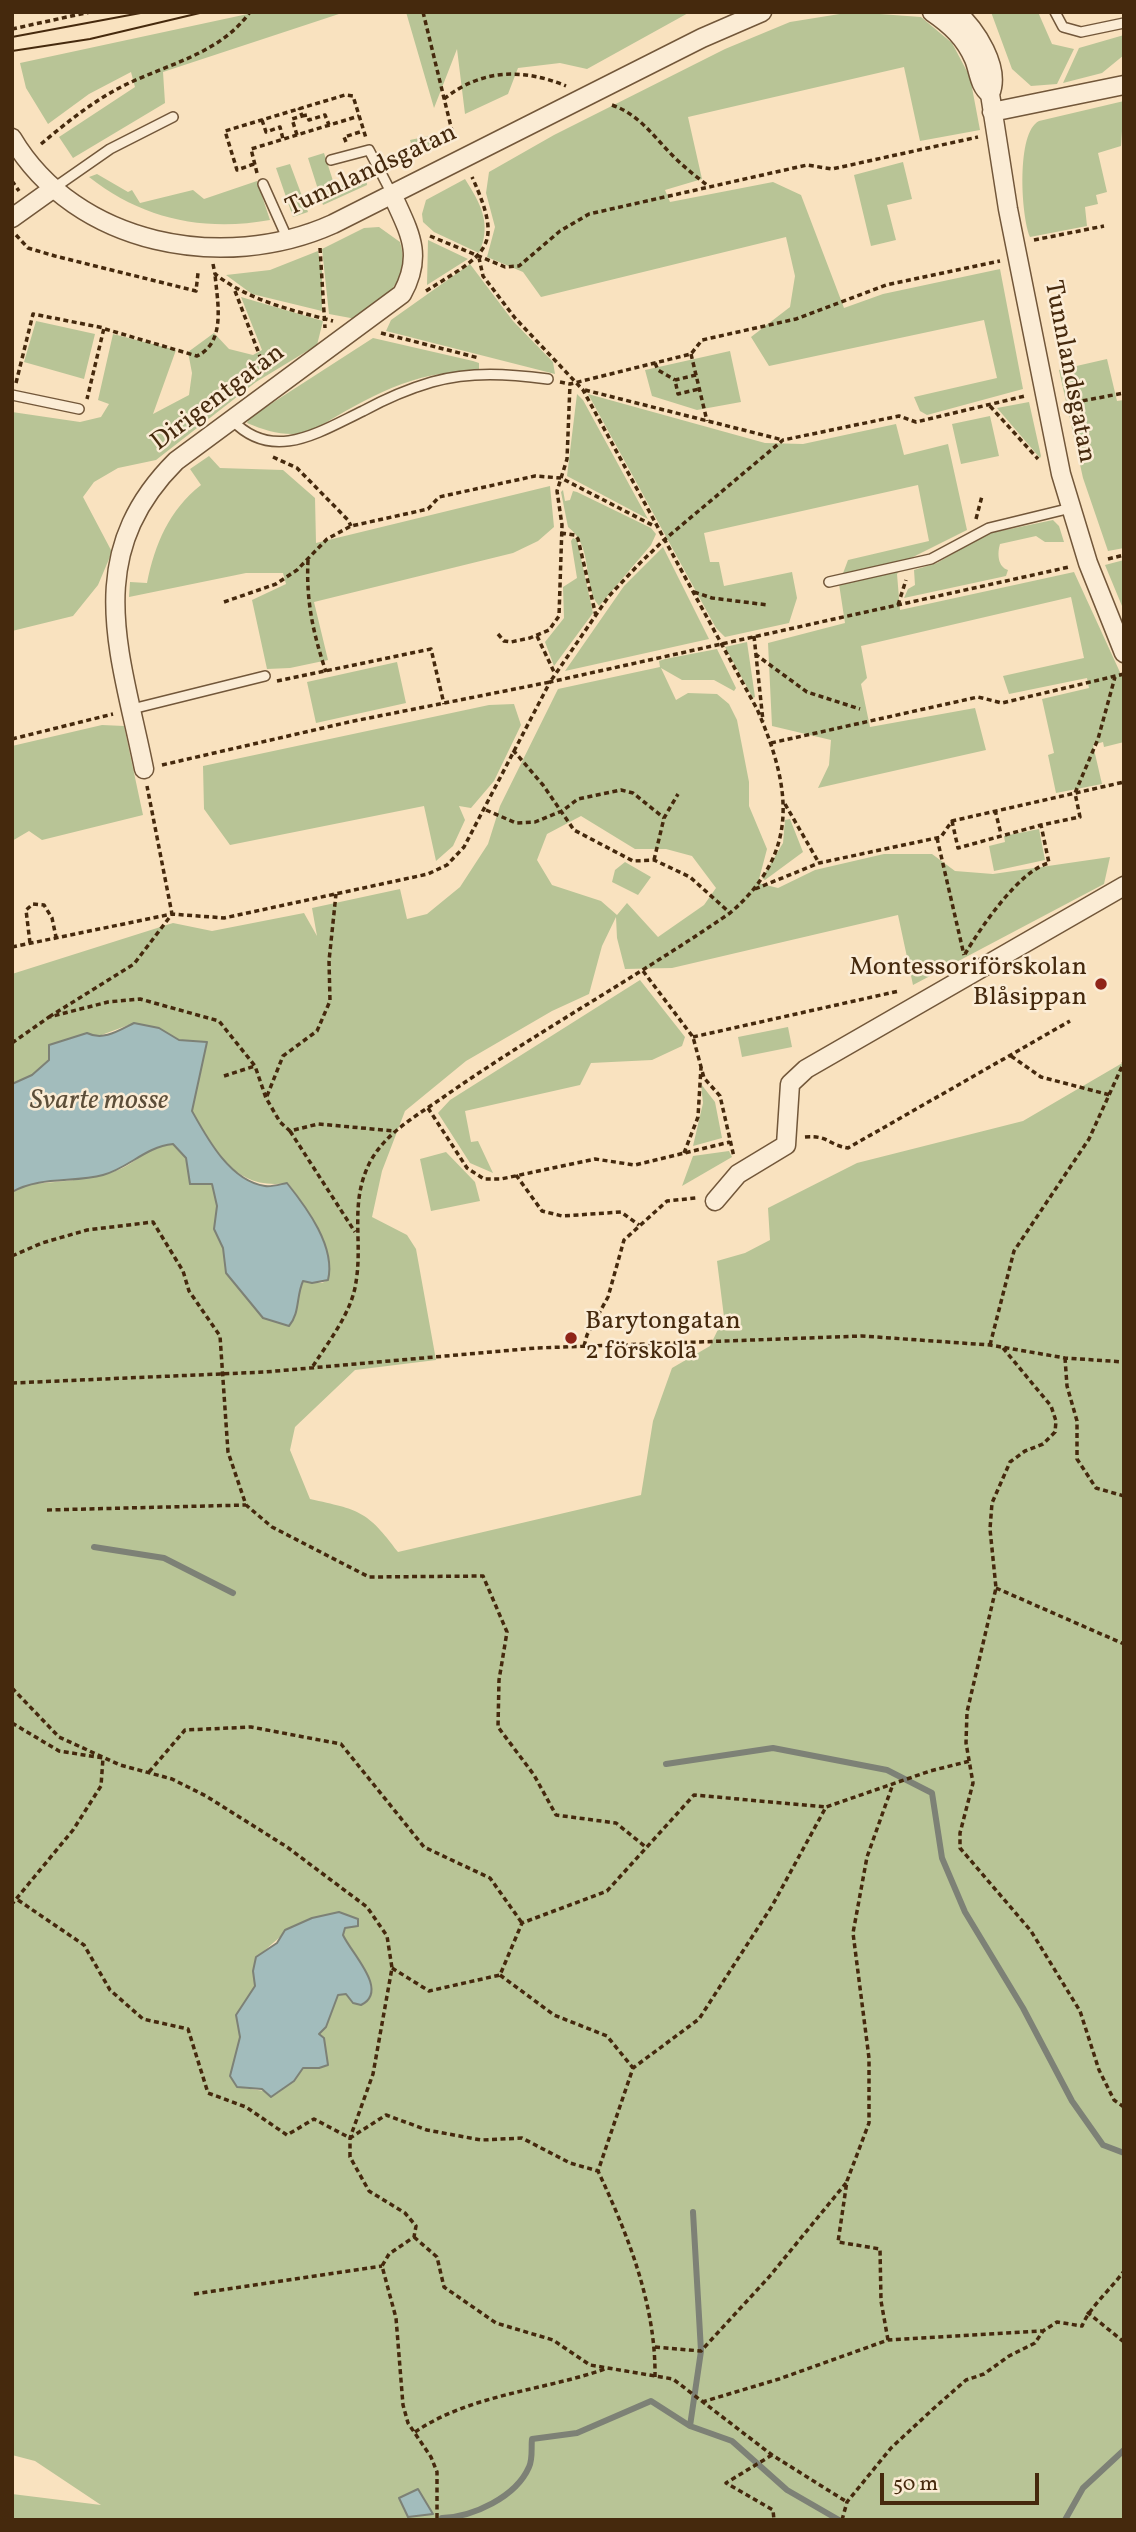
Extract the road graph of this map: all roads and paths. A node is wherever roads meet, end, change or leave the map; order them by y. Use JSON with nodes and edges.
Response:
{"nodes":[{"id":1,"x":90,"y":12,"type":"edge"},
{"id":2,"x":250,"y":12,"type":"edge"},
{"id":3,"x":424,"y":12,"type":"edge"},
{"id":4,"x":762,"y":12,"type":"edge"},
{"id":5,"x":932,"y":12,"type":"edge"},
{"id":6,"x":956,"y":12,"type":"edge"},
{"id":7,"x":1055,"y":12,"type":"edge"},
{"id":8,"x":1124,"y":23,"type":"edge"},
{"id":9,"x":12,"y":29,"type":"edge"},
{"id":10,"x":1124,"y":85,"type":"edge"},
{"id":11,"x":587,"y":96,"type":"junction"},
{"id":12,"x":444,"y":99,"type":"junction"},
{"id":13,"x":991,"y":103,"type":"junction"},
{"id":14,"x":299,"y":108,"type":"junction"},
{"id":15,"x":302,"y":116,"type":"junction"},
{"id":16,"x":359,"y":116,"type":"junction"},
{"id":17,"x":173,"y":117,"type":"dead end"},
{"id":18,"x":262,"y":120,"type":"junction"},
{"id":19,"x":328,"y":125,"type":"junction"},
{"id":20,"x":997,"y":133,"type":"junction"},
{"id":21,"x":297,"y":135,"type":"junction"},
{"id":22,"x":453,"y":135,"type":"dead end"},
{"id":23,"x":12,"y":138,"type":"edge"},
{"id":24,"x":283,"y":139,"type":"junction"},
{"id":25,"x":369,"y":150,"type":"junction"},
{"id":26,"x":24,"y":158,"type":"junction"},
{"id":27,"x":331,"y":160,"type":"dead end"},
{"id":28,"x":254,"y":164,"type":"junction"},
{"id":29,"x":472,"y":177,"type":"dead end"},
{"id":30,"x":263,"y":184,"type":"joint"},
{"id":31,"x":708,"y":186,"type":"junction"},
{"id":32,"x":54,"y":188,"type":"junction"},
{"id":33,"x":392,"y":194,"type":"junction"},
{"id":34,"x":12,"y":218,"type":"edge"},
{"id":35,"x":406,"y":225,"type":"junction"},
{"id":36,"x":1104,"y":226,"type":"dead end"},
{"id":37,"x":12,"y":231,"type":"edge"},
{"id":38,"x":315,"y":232,"type":"junction"},
{"id":39,"x":288,"y":241,"type":"junction"},
{"id":40,"x":1017,"y":251,"type":"junction"},
{"id":41,"x":479,"y":258,"type":"junction"},
{"id":42,"x":198,"y":274,"type":"dead end"},
{"id":43,"x":215,"y":274,"type":"dead end"},
{"id":44,"x":234,"y":289,"type":"dead end"},
{"id":45,"x":402,"y":294,"type":"junction"},
{"id":46,"x":104,"y":328,"type":"junction"},
{"id":47,"x":691,"y":354,"type":"junction"},
{"id":48,"x":317,"y":357,"type":"junction"},
{"id":49,"x":656,"y":363,"type":"junction"},
{"id":50,"x":696,"y":375,"type":"junction"},
{"id":51,"x":548,"y":379,"type":"joint"},
{"id":52,"x":675,"y":380,"type":"junction"},
{"id":53,"x":578,"y":382,"type":"junction"},
{"id":54,"x":570,"y":384,"type":"junction"},
{"id":55,"x":699,"y":389,"type":"junction"},
{"id":56,"x":272,"y":390,"type":"junction"},
{"id":57,"x":583,"y":390,"type":"junction"},
{"id":58,"x":1124,"y":393,"type":"edge"},
{"id":59,"x":12,"y":395,"type":"edge"},
{"id":60,"x":1046,"y":400,"type":"junction"},
{"id":61,"x":990,"y":406,"type":"junction"},
{"id":62,"x":79,"y":408,"type":"joint"},
{"id":63,"x":232,"y":420,"type":"junction"},
{"id":64,"x":707,"y":421,"type":"junction"},
{"id":65,"x":783,"y":440,"type":"junction"},
{"id":66,"x":275,"y":458,"type":"dead end"},
{"id":67,"x":1042,"y":463,"type":"dead end"},
{"id":68,"x":561,"y":478,"type":"junction"},
{"id":69,"x":1071,"y":508,"type":"junction"},
{"id":70,"x":351,"y":526,"type":"junction"},
{"id":71,"x":656,"y":527,"type":"junction"},
{"id":72,"x":561,"y":533,"type":"junction"},
{"id":73,"x":664,"y":540,"type":"junction"},
{"id":74,"x":308,"y":558,"type":"junction"},
{"id":75,"x":1088,"y":563,"type":"junction"},
{"id":76,"x":907,"y":565,"type":"junction"},
{"id":77,"x":829,"y":582,"type":"dead end"},
{"id":78,"x":692,"y":592,"type":"junction"},
{"id":79,"x":224,"y":602,"type":"dead end"},
{"id":80,"x":898,"y":605,"type":"junction"},
{"id":81,"x":768,"y":606,"type":"dead end"},
{"id":82,"x":596,"y":615,"type":"junction"},
{"id":83,"x":498,"y":634,"type":"dead end"},
{"id":84,"x":537,"y":635,"type":"junction"},
{"id":85,"x":754,"y":636,"type":"junction"},
{"id":86,"x":720,"y":643,"type":"junction"},
{"id":87,"x":1124,"y":653,"type":"edge"},
{"id":88,"x":755,"y":654,"type":"junction"},
{"id":89,"x":326,"y":672,"type":"junction"},
{"id":90,"x":555,"y":674,"type":"junction"},
{"id":91,"x":1124,"y":674,"type":"edge"},
{"id":92,"x":265,"y":676,"type":"joint"},
{"id":93,"x":1115,"y":677,"type":"junction"},
{"id":94,"x":550,"y":682,"type":"junction"},
{"id":95,"x":443,"y":704,"type":"junction"},
{"id":96,"x":132,"y":709,"type":"junction"},
{"id":97,"x":860,"y":709,"type":"dead end"},
{"id":98,"x":764,"y":725,"type":"junction"},
{"id":99,"x":12,"y":739,"type":"edge"},
{"id":100,"x":771,"y":743,"type":"junction"},
{"id":101,"x":513,"y":750,"type":"junction"},
{"id":102,"x":144,"y":769,"type":"junction"},
{"id":103,"x":1124,"y":782,"type":"edge"},
{"id":104,"x":1075,"y":793,"type":"junction"},
{"id":105,"x":678,"y":794,"type":"dead end"},
{"id":106,"x":785,"y":804,"type":"junction"},
{"id":107,"x":486,"y":810,"type":"junction"},
{"id":108,"x":995,"y":810,"type":"junction"},
{"id":109,"x":562,"y":811,"type":"junction"},
{"id":110,"x":664,"y":818,"type":"junction"},
{"id":111,"x":952,"y":821,"type":"junction"},
{"id":112,"x":1041,"y":825,"type":"junction"},
{"id":113,"x":1001,"y":834,"type":"junction"},
{"id":114,"x":937,"y":838,"type":"junction"},
{"id":115,"x":654,"y":860,"type":"junction"},
{"id":116,"x":819,"y":863,"type":"junction"},
{"id":117,"x":1124,"y":886,"type":"edge"},
{"id":118,"x":754,"y":890,"type":"junction"},
{"id":119,"x":336,"y":894,"type":"junction"},
{"id":120,"x":730,"y":913,"type":"junction"},
{"id":121,"x":172,"y":915,"type":"junction"},
{"id":122,"x":56,"y":938,"type":"junction"},
{"id":123,"x":30,"y":943,"type":"junction"},
{"id":124,"x":12,"y":947,"type":"edge"},
{"id":125,"x":964,"y":956,"type":"junction"},
{"id":126,"x":966,"y":963,"type":"dead end"},
{"id":127,"x":643,"y":971,"type":"junction"},
{"id":128,"x":901,"y":991,"type":"dead end"},
{"id":129,"x":49,"y":1017,"type":"junction"},
{"id":130,"x":1070,"y":1021,"type":"dead end"},
{"id":131,"x":693,"y":1037,"type":"junction"},
{"id":132,"x":12,"y":1043,"type":"edge"},
{"id":133,"x":1011,"y":1056,"type":"junction"},
{"id":134,"x":1124,"y":1062,"type":"edge"},
{"id":135,"x":701,"y":1065,"type":"junction"},
{"id":136,"x":255,"y":1066,"type":"junction"},
{"id":137,"x":224,"y":1076,"type":"dead end"},
{"id":138,"x":1110,"y":1094,"type":"junction"},
{"id":139,"x":266,"y":1098,"type":"junction"},
{"id":140,"x":428,"y":1108,"type":"junction"},
{"id":141,"x":290,"y":1131,"type":"junction"},
{"id":142,"x":395,"y":1131,"type":"junction"},
{"id":143,"x":730,"y":1142,"type":"junction"},
{"id":144,"x":786,"y":1145,"type":"junction"},
{"id":145,"x":684,"y":1153,"type":"junction"},
{"id":146,"x":738,"y":1174,"type":"junction"},
{"id":147,"x":516,"y":1175,"type":"junction"},
{"id":148,"x":715,"y":1201,"type":"joint"},
{"id":149,"x":639,"y":1225,"type":"junction"},
{"id":150,"x":355,"y":1233,"type":"junction"},
{"id":151,"x":12,"y":1256,"type":"edge"},
{"id":152,"x":989,"y":1345,"type":"junction"},
{"id":153,"x":584,"y":1346,"type":"junction"},
{"id":154,"x":1003,"y":1348,"type":"junction"},
{"id":155,"x":1065,"y":1358,"type":"junction"},
{"id":156,"x":1124,"y":1362,"type":"edge"},
{"id":157,"x":313,"y":1366,"type":"junction"},
{"id":158,"x":221,"y":1374,"type":"junction"},
{"id":159,"x":12,"y":1383,"type":"edge"},
{"id":160,"x":1124,"y":1496,"type":"edge"},
{"id":161,"x":246,"y":1505,"type":"junction"},
{"id":162,"x":47,"y":1510,"type":"dead end"},
{"id":163,"x":996,"y":1588,"type":"junction"},
{"id":164,"x":1124,"y":1644,"type":"edge"},
{"id":165,"x":12,"y":1688,"type":"edge"},
{"id":166,"x":12,"y":1723,"type":"edge"},
{"id":167,"x":103,"y":1758,"type":"junction"},
{"id":168,"x":970,"y":1761,"type":"junction"},
{"id":169,"x":149,"y":1772,"type":"junction"},
{"id":170,"x":893,"y":1784,"type":"junction"},
{"id":171,"x":827,"y":1807,"type":"junction"},
{"id":172,"x":647,"y":1847,"type":"junction"},
{"id":173,"x":18,"y":1900,"type":"junction"},
{"id":174,"x":12,"y":1904,"type":"edge"},
{"id":175,"x":522,"y":1923,"type":"junction"},
{"id":176,"x":392,"y":1968,"type":"junction"},
{"id":177,"x":500,"y":1975,"type":"junction"},
{"id":178,"x":633,"y":2068,"type":"junction"},
{"id":179,"x":1124,"y":2107,"type":"edge"},
{"id":180,"x":350,"y":2138,"type":"junction"},
{"id":181,"x":598,"y":2171,"type":"junction"},
{"id":182,"x":847,"y":2181,"type":"junction"},
{"id":183,"x":414,"y":2237,"type":"junction"},
{"id":184,"x":382,"y":2266,"type":"junction"},
{"id":185,"x":1124,"y":2271,"type":"edge"},
{"id":186,"x":194,"y":2294,"type":"dead end"},
{"id":187,"x":1087,"y":2312,"type":"junction"},
{"id":188,"x":1043,"y":2331,"type":"junction"},
{"id":189,"x":888,"y":2340,"type":"junction"},
{"id":190,"x":1124,"y":2342,"type":"edge"},
{"id":191,"x":655,"y":2347,"type":"junction"},
{"id":192,"x":607,"y":2369,"type":"junction"},
{"id":193,"x":654,"y":2377,"type":"junction"},
{"id":194,"x":702,"y":2402,"type":"junction"},
{"id":195,"x":415,"y":2432,"type":"junction"},
{"id":196,"x":772,"y":2455,"type":"junction"},
{"id":197,"x":847,"y":2502,"type":"junction"},
{"id":198,"x":438,"y":2520,"type":"edge"},
{"id":199,"x":774,"y":2520,"type":"edge"},
{"id":200,"x":842,"y":2520,"type":"edge"}],
"edges":[{"from":1,"to":9,"type":"path"},
{"from":2,"to":26,"type":"path"},
{"from":3,"to":12,"type":"path"},
{"from":4,"to":11,"type":"street","name":"Tunnlandsgatan"},
{"from":5,"to":13,"type":"street","name":"Tunnlandsgatan"},
{"from":6,"to":13,"type":"street","name":"Tunnlandsgatan"},
{"from":7,"to":8,"type":"lane"},
{"from":10,"to":13,"type":"street"},
{"from":11,"to":12,"type":"path"},
{"from":11,"to":31,"type":"path"},
{"from":11,"to":33,"type":"street","name":"Tunnlandsgatan"},
{"from":12,"to":22,"type":"path"},
{"from":13,"to":20,"type":"street","name":"Tunnlandsgatan"},
{"from":14,"to":15,"type":"path"},
{"from":14,"to":16,"type":"path"},
{"from":14,"to":18,"type":"path"},
{"from":15,"to":19,"type":"path"},
{"from":15,"to":21,"type":"path"},
{"from":16,"to":19,"type":"path"},
{"from":16,"to":25,"type":"path"},
{"from":17,"to":32,"type":"lane"},
{"from":18,"to":24,"type":"path"},
{"from":18,"to":28,"type":"path"},
{"from":19,"to":21,"type":"path"},
{"from":20,"to":31,"type":"path"},
{"from":20,"to":40,"type":"street","name":"Tunnlandsgatan"},
{"from":21,"to":24,"type":"path"},
{"from":23,"to":26,"type":"street","name":"Tunnlandsgatan"},
{"from":24,"to":28,"type":"path"},
{"from":25,"to":27,"type":"lane"},
{"from":25,"to":33,"type":"lane"},
{"from":26,"to":32,"type":"street","name":"Tunnlandsgatan"},
{"from":28,"to":30,"type":"path"},
{"from":29,"to":41,"type":"path"},
{"from":30,"to":39,"type":"lane"},
{"from":31,"to":41,"type":"path"},
{"from":32,"to":34,"type":"street"},
{"from":32,"to":39,"type":"street","name":"Tunnlandsgatan"},
{"from":33,"to":35,"type":"street"},
{"from":33,"to":38,"type":"street","name":"Tunnlandsgatan"},
{"from":35,"to":41,"type":"path"},
{"from":35,"to":45,"type":"street"},
{"from":36,"to":40,"type":"path"},
{"from":37,"to":42,"type":"path"},
{"from":38,"to":39,"type":"street","name":"Tunnlandsgatan"},
{"from":38,"to":48,"type":"path"},
{"from":40,"to":47,"type":"path"},
{"from":40,"to":60,"type":"street","name":"Tunnlandsgatan"},
{"from":41,"to":45,"type":"path"},
{"from":41,"to":53,"type":"path"},
{"from":43,"to":46,"type":"path"},
{"from":44,"to":56,"type":"path"},
{"from":45,"to":48,"type":"street","name":"Dirigentgatan"},
{"from":46,"to":59,"type":"path"},
{"from":46,"to":62,"type":"path"},
{"from":47,"to":49,"type":"path"},
{"from":47,"to":50,"type":"path"},
{"from":48,"to":56,"type":"street","name":"Dirigentgatan"},
{"from":49,"to":52,"type":"path"},
{"from":49,"to":53,"type":"path"},
{"from":50,"to":52,"type":"path"},
{"from":50,"to":55,"type":"path"},
{"from":51,"to":54,"type":"path"},
{"from":51,"to":63,"type":"lane"},
{"from":52,"to":55,"type":"path"},
{"from":53,"to":54,"type":"path"},
{"from":53,"to":57,"type":"path"},
{"from":54,"to":68,"type":"path"},
{"from":55,"to":64,"type":"path"},
{"from":56,"to":63,"type":"street","name":"Dirigentgatan"},
{"from":57,"to":64,"type":"path"},
{"from":57,"to":71,"type":"path"},
{"from":58,"to":60,"type":"path"},
{"from":59,"to":62,"type":"lane"},
{"from":60,"to":61,"type":"path"},
{"from":60,"to":69,"type":"street","name":"Tunnlandsgatan"},
{"from":61,"to":65,"type":"path"},
{"from":61,"to":67,"type":"path"},
{"from":63,"to":96,"type":"street","name":"Dirigentgatan"},
{"from":64,"to":65,"type":"path"},
{"from":65,"to":73,"type":"path"},
{"from":66,"to":70,"type":"path"},
{"from":68,"to":70,"type":"path"},
{"from":68,"to":71,"type":"path"},
{"from":68,"to":72,"type":"path"},
{"from":69,"to":75,"type":"street","name":"Tunnlandsgatan"},
{"from":69,"to":76,"type":"lane"},
{"from":70,"to":74,"type":"path"},
{"from":71,"to":73,"type":"path"},
{"from":72,"to":82,"type":"path"},
{"from":72,"to":84,"type":"path"},
{"from":73,"to":78,"type":"path"},
{"from":73,"to":82,"type":"path"},
{"from":74,"to":79,"type":"path"},
{"from":74,"to":89,"type":"path"},
{"from":75,"to":80,"type":"path"},
{"from":75,"to":87,"type":"street","name":"Tunnlandsgatan"},
{"from":76,"to":77,"type":"lane"},
{"from":76,"to":80,"type":"path"},
{"from":78,"to":81,"type":"path"},
{"from":78,"to":86,"type":"path"},
{"from":80,"to":85,"type":"path"},
{"from":82,"to":90,"type":"path"},
{"from":83,"to":84,"type":"path"},
{"from":84,"to":90,"type":"path"},
{"from":85,"to":86,"type":"path"},
{"from":85,"to":88,"type":"path"},
{"from":86,"to":94,"type":"path"},
{"from":86,"to":98,"type":"path"},
{"from":88,"to":97,"type":"path"},
{"from":88,"to":98,"type":"path"},
{"from":89,"to":92,"type":"path"},
{"from":89,"to":95,"type":"path"},
{"from":90,"to":94,"type":"path"},
{"from":91,"to":93,"type":"path"},
{"from":92,"to":96,"type":"lane"},
{"from":93,"to":100,"type":"path"},
{"from":93,"to":104,"type":"path"},
{"from":94,"to":95,"type":"path"},
{"from":94,"to":101,"type":"path"},
{"from":95,"to":102,"type":"path"},
{"from":96,"to":99,"type":"path"},
{"from":96,"to":102,"type":"street","name":"Dirigentgatan"},
{"from":98,"to":100,"type":"path"},
{"from":100,"to":106,"type":"path"},
{"from":101,"to":107,"type":"path"},
{"from":101,"to":109,"type":"path"},
{"from":102,"to":121,"type":"path"},
{"from":103,"to":104,"type":"path"},
{"from":104,"to":108,"type":"path"},
{"from":104,"to":112,"type":"path"},
{"from":105,"to":110,"type":"path"},
{"from":106,"to":116,"type":"path"},
{"from":106,"to":118,"type":"path"},
{"from":107,"to":109,"type":"path"},
{"from":107,"to":119,"type":"path"},
{"from":108,"to":111,"type":"path"},
{"from":108,"to":113,"type":"path"},
{"from":109,"to":110,"type":"path"},
{"from":109,"to":115,"type":"path"},
{"from":110,"to":115,"type":"path"},
{"from":111,"to":113,"type":"path"},
{"from":111,"to":114,"type":"path"},
{"from":112,"to":113,"type":"path"},
{"from":112,"to":125,"type":"path"},
{"from":114,"to":116,"type":"path"},
{"from":114,"to":125,"type":"path"},
{"from":115,"to":120,"type":"path"},
{"from":116,"to":118,"type":"path"},
{"from":117,"to":144,"type":"street"},
{"from":118,"to":120,"type":"path"},
{"from":119,"to":121,"type":"path"},
{"from":119,"to":139,"type":"path"},
{"from":120,"to":127,"type":"path"},
{"from":121,"to":122,"type":"path"},
{"from":121,"to":129,"type":"path"},
{"from":122,"to":123,"type":"path"},
{"from":122,"to":123,"type":"path"},
{"from":123,"to":124,"type":"path"},
{"from":125,"to":126,"type":"path"},
{"from":127,"to":131,"type":"path"},
{"from":127,"to":140,"type":"path"},
{"from":128,"to":131,"type":"path"},
{"from":129,"to":132,"type":"path"},
{"from":129,"to":136,"type":"path"},
{"from":130,"to":133,"type":"path"},
{"from":131,"to":135,"type":"path"},
{"from":133,"to":138,"type":"path"},
{"from":133,"to":144,"type":"path"},
{"from":134,"to":138,"type":"path"},
{"from":135,"to":143,"type":"path"},
{"from":135,"to":145,"type":"path"},
{"from":136,"to":137,"type":"path"},
{"from":136,"to":139,"type":"path"},
{"from":138,"to":152,"type":"path"},
{"from":139,"to":141,"type":"path"},
{"from":140,"to":142,"type":"path"},
{"from":140,"to":147,"type":"path"},
{"from":141,"to":142,"type":"path"},
{"from":141,"to":150,"type":"path"},
{"from":142,"to":150,"type":"path"},
{"from":143,"to":145,"type":"path"},
{"from":143,"to":146,"type":"path"},
{"from":144,"to":146,"type":"street"},
{"from":145,"to":147,"type":"path"},
{"from":146,"to":148,"type":"street"},
{"from":147,"to":149,"type":"path"},
{"from":148,"to":149,"type":"path"},
{"from":149,"to":153,"type":"path"},
{"from":150,"to":157,"type":"path"},
{"from":151,"to":158,"type":"path"},
{"from":152,"to":153,"type":"path"},
{"from":152,"to":154,"type":"path"},
{"from":153,"to":157,"type":"path"},
{"from":154,"to":155,"type":"path"},
{"from":154,"to":163,"type":"path"},
{"from":155,"to":156,"type":"path"},
{"from":155,"to":160,"type":"path"},
{"from":157,"to":158,"type":"path"},
{"from":158,"to":159,"type":"path"},
{"from":158,"to":161,"type":"path"},
{"from":161,"to":162,"type":"path"},
{"from":161,"to":172,"type":"path"},
{"from":163,"to":164,"type":"path"},
{"from":163,"to":168,"type":"path"},
{"from":165,"to":167,"type":"path"},
{"from":166,"to":167,"type":"path"},
{"from":167,"to":169,"type":"path"},
{"from":167,"to":173,"type":"path"},
{"from":168,"to":170,"type":"path"},
{"from":168,"to":179,"type":"path"},
{"from":169,"to":175,"type":"path"},
{"from":169,"to":176,"type":"path"},
{"from":170,"to":171,"type":"path"},
{"from":170,"to":182,"type":"path"},
{"from":171,"to":172,"type":"path"},
{"from":171,"to":178,"type":"path"},
{"from":172,"to":175,"type":"path"},
{"from":173,"to":174,"type":"path"},
{"from":173,"to":180,"type":"path"},
{"from":175,"to":177,"type":"path"},
{"from":176,"to":177,"type":"path"},
{"from":176,"to":180,"type":"path"},
{"from":177,"to":178,"type":"path"},
{"from":178,"to":181,"type":"path"},
{"from":180,"to":181,"type":"path"},
{"from":180,"to":183,"type":"path"},
{"from":181,"to":191,"type":"path"},
{"from":182,"to":189,"type":"path"},
{"from":182,"to":191,"type":"path"},
{"from":183,"to":184,"type":"path"},
{"from":183,"to":192,"type":"path"},
{"from":184,"to":186,"type":"path"},
{"from":184,"to":195,"type":"path"},
{"from":185,"to":187,"type":"path"},
{"from":187,"to":188,"type":"path"},
{"from":187,"to":190,"type":"path"},
{"from":188,"to":189,"type":"path"},
{"from":188,"to":197,"type":"path"},
{"from":189,"to":194,"type":"path"},
{"from":191,"to":193,"type":"path"},
{"from":192,"to":193,"type":"path"},
{"from":192,"to":195,"type":"path"},
{"from":193,"to":194,"type":"path"},
{"from":194,"to":196,"type":"path"},
{"from":195,"to":198,"type":"path"},
{"from":196,"to":197,"type":"path"},
{"from":196,"to":199,"type":"path"},
{"from":197,"to":200,"type":"path"}]}
